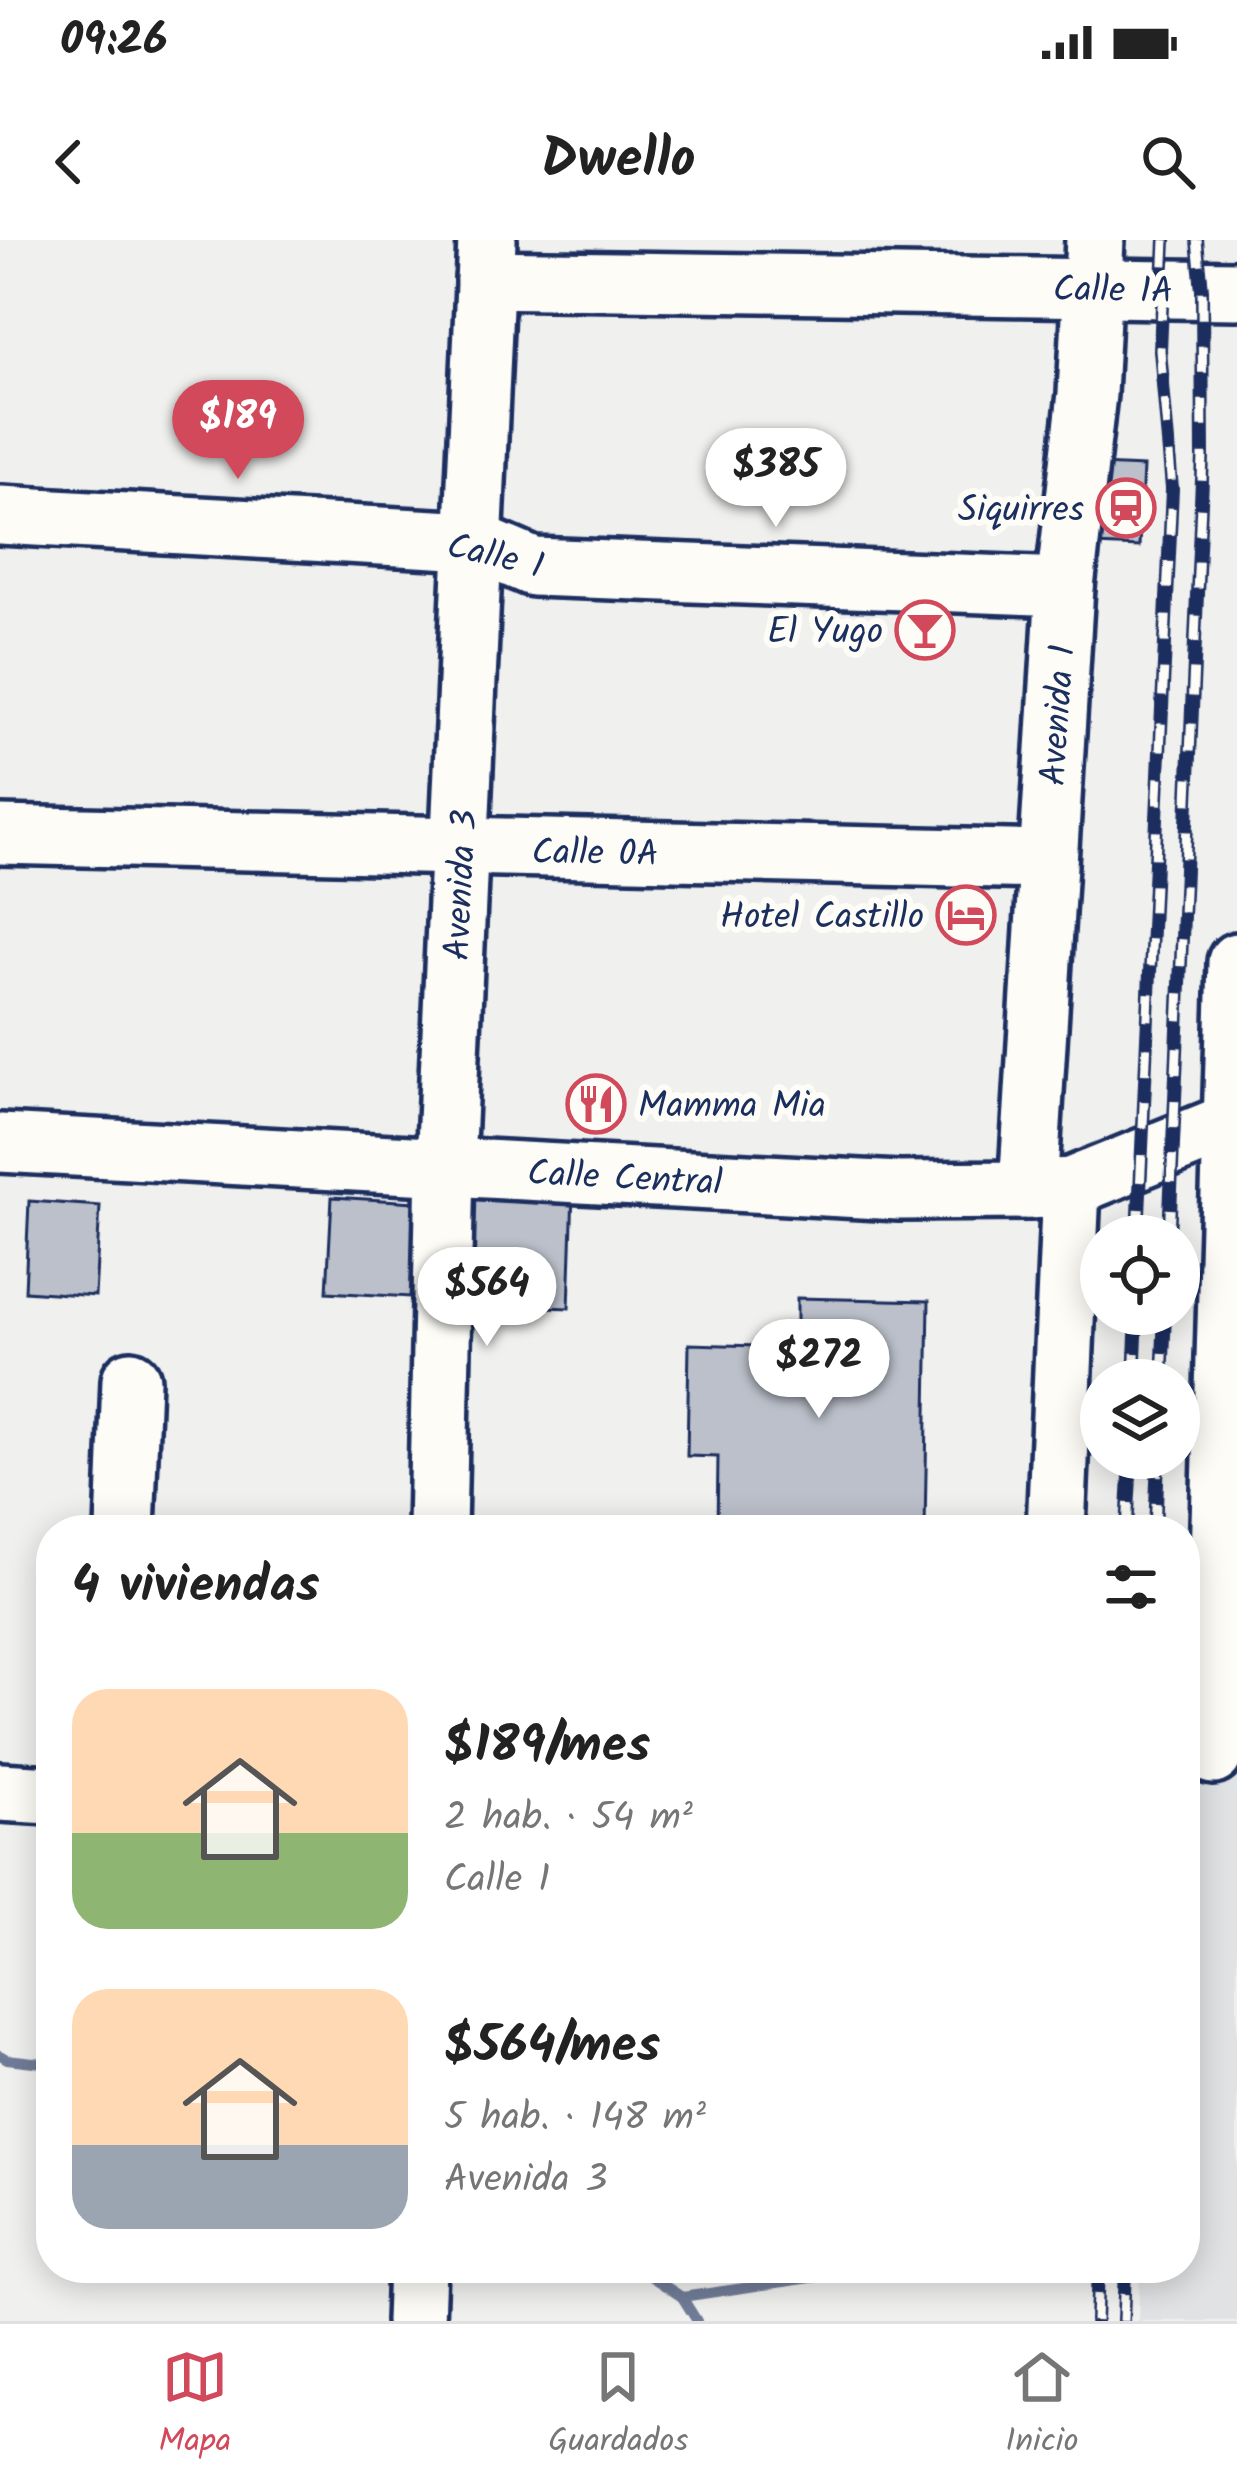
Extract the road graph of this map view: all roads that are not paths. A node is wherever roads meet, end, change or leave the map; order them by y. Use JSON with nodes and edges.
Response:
{"nodes":[{"id":1,"x":486,"y":259,"type":"edge"},
{"id":2,"x":1094,"y":264,"type":"edge"},
{"id":3,"x":1237,"y":290,"type":"edge"},
{"id":4,"x":0,"y":515,"type":"edge"},
{"id":5,"x":472,"y":541,"type":"junction"},
{"id":6,"x":1065,"y":586,"type":"junction"},
{"id":7,"x":0,"y":835,"type":"edge"},
{"id":8,"x":461,"y":848,"type":"junction"},
{"id":9,"x":1047,"y":860,"type":"junction"},
{"id":10,"x":1237,"y":962,"type":"edge"},
{"id":11,"x":1235,"y":1120,"type":"edge"},
{"id":12,"x":0,"y":1143,"type":"edge"},
{"id":13,"x":445,"y":1166,"type":"junction"},
{"id":14,"x":1050,"y":1189,"type":"junction"},
{"id":15,"x":131,"y":1380,"type":"dead end"},
{"id":16,"x":1230,"y":1477,"type":"edge"},
{"id":17,"x":126,"y":1515,"type":"edge"},
{"id":18,"x":437,"y":1515,"type":"edge"},
{"id":19,"x":1056,"y":1515,"type":"edge"},
{"id":20,"x":1212,"y":1760,"type":"edge"},
{"id":21,"x":0,"y":1792,"type":"edge"},
{"id":22,"x":36,"y":1794,"type":"edge"},
{"id":23,"x":416,"y":2283,"type":"edge"},
{"id":24,"x":415,"y":2321,"type":"edge"}],
"edges":[{"from":1,"to":2,"type":"street","name":"Calle 1A"},
{"from":1,"to":5,"type":"street","name":"Avenida 3"},
{"from":2,"to":3,"type":"street","name":"Calle 1A"},
{"from":2,"to":6,"type":"street","name":"Avenida 1"},
{"from":4,"to":5,"type":"street","name":"Calle 1"},
{"from":5,"to":6,"type":"street","name":"Calle 1"},
{"from":5,"to":8,"type":"street","name":"Avenida 3"},
{"from":6,"to":9,"type":"street","name":"Avenida 1"},
{"from":7,"to":8,"type":"street","name":"Calle 0A"},
{"from":8,"to":9,"type":"street","name":"Calle 0A"},
{"from":8,"to":13,"type":"street","name":"Avenida 3"},
{"from":9,"to":14,"type":"street","name":"Avenida 1"},
{"from":10,"to":11,"type":"street"},
{"from":11,"to":14,"type":"street","name":"Calle Central"},
{"from":11,"to":16,"type":"street"},
{"from":12,"to":13,"type":"street","name":"Calle Central"},
{"from":13,"to":14,"type":"street","name":"Calle Central"},
{"from":13,"to":18,"type":"street","name":"Avenida 3"},
{"from":14,"to":19,"type":"street","name":"Avenida 1"},
{"from":15,"to":17,"type":"street"},
{"from":16,"to":20,"type":"street"},
{"from":21,"to":22,"type":"street"},
{"from":23,"to":24,"type":"street"}]}
